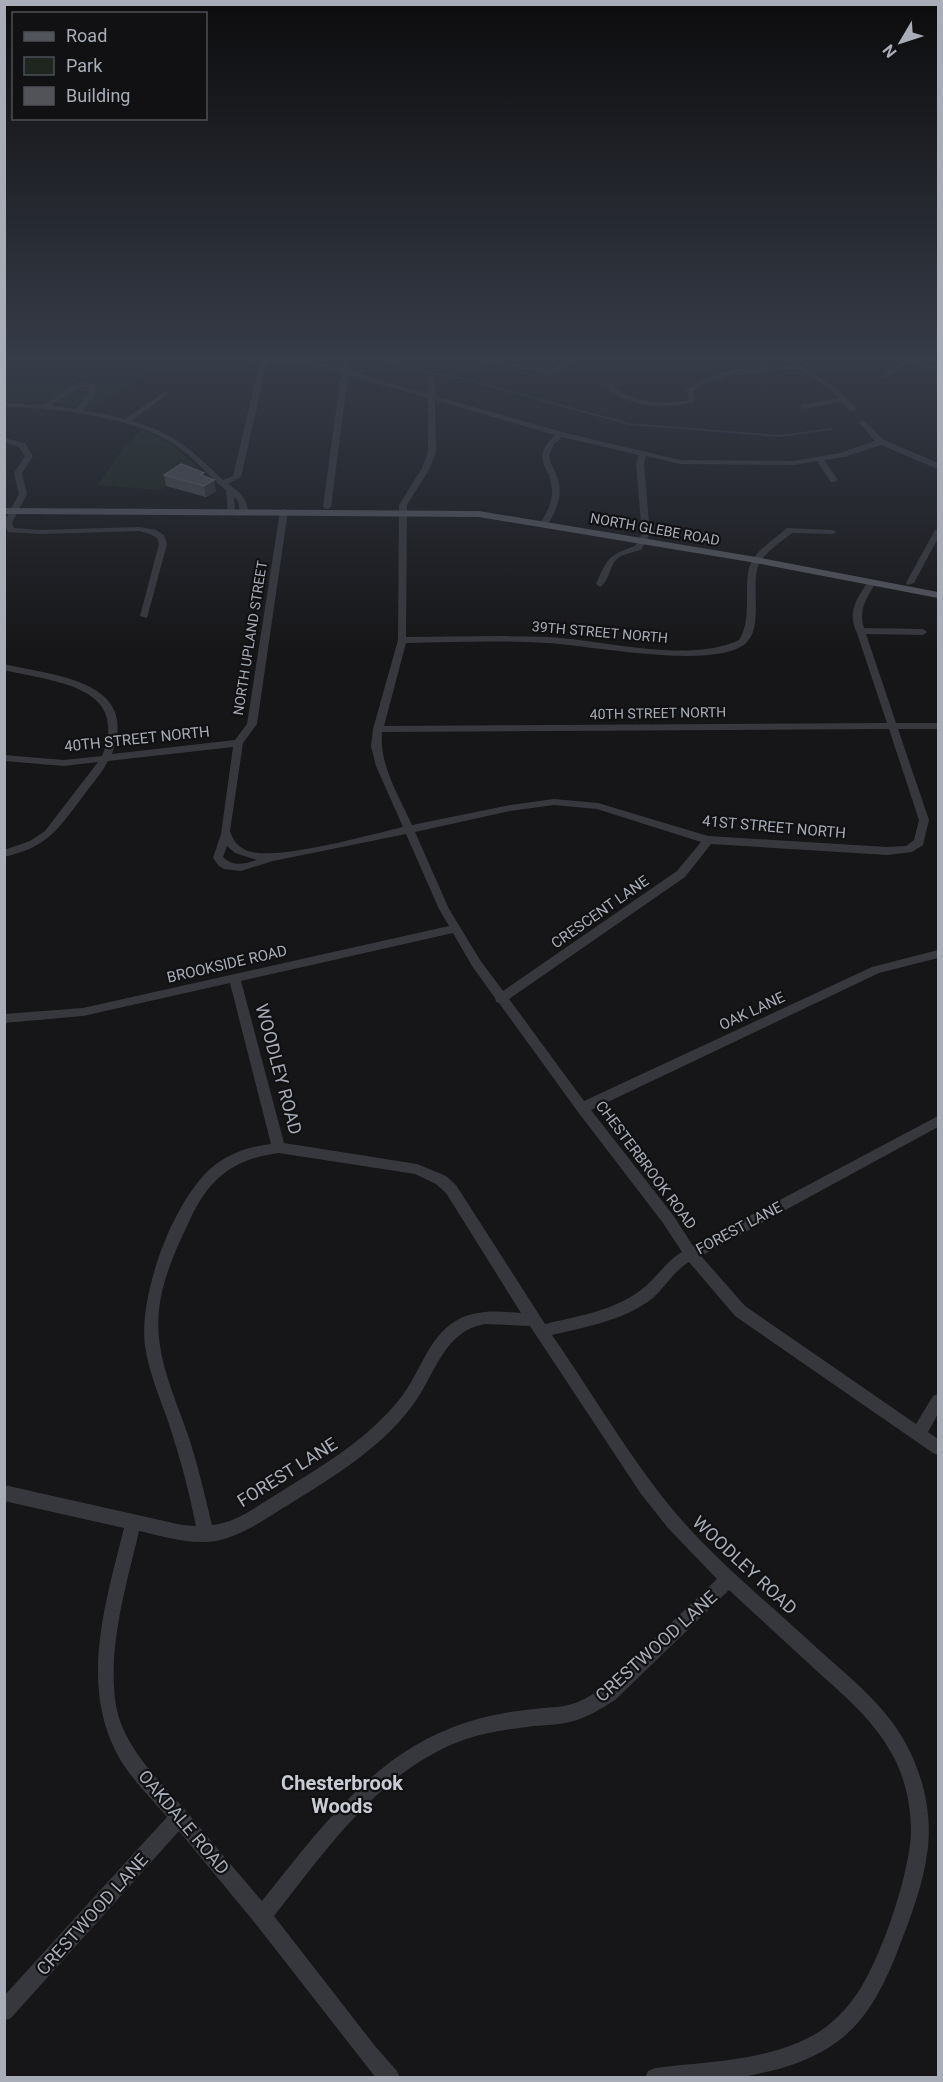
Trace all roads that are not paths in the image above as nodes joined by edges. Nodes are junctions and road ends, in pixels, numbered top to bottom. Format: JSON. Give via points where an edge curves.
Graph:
{"nodes":[{"id":1,"x":28,"y":457,"type":"edge"},
{"id":2,"x":194,"y":457,"type":"edge"},
{"id":3,"x":242,"y":457,"type":"edge"},
{"id":4,"x":333,"y":457,"type":"edge"},
{"id":5,"x":429,"y":457,"type":"edge"},
{"id":6,"x":544,"y":457,"type":"edge"},
{"id":7,"x":642,"y":457,"type":"edge"},
{"id":8,"x":654,"y":457,"type":"edge"},
{"id":9,"x":830,"y":457,"type":"edge"},
{"id":10,"x":918,"y":457,"type":"edge"},
{"id":11,"x":820,"y":460,"type":"junction"},
{"id":12,"x":939,"y":466,"type":"edge"},
{"id":13,"x":834,"y":480,"type":"dead end"},
{"id":14,"x":223,"y":483,"type":"junction"},
{"id":15,"x":230,"y":490,"type":"junction"},
{"id":16,"x":327,"y":507,"type":"junction"},
{"id":17,"x":10,"y":508,"type":"edge"},
{"id":18,"x":232,"y":509,"type":"junction"},
{"id":19,"x":244,"y":509,"type":"junction"},
{"id":20,"x":403,"y":509,"type":"junction"},
{"id":21,"x":284,"y":511,"type":"junction"},
{"id":22,"x":546,"y":521,"type":"junction"},
{"id":23,"x":834,"y":532,"type":"dead end"},
{"id":24,"x":939,"y":532,"type":"edge"},
{"id":25,"x":644,"y":538,"type":"junction"},
{"id":26,"x":759,"y":558,"type":"junction"},
{"id":27,"x":872,"y":582,"type":"junction"},
{"id":28,"x":910,"y":583,"type":"junction"},
{"id":29,"x":600,"y":584,"type":"dead end"},
{"id":30,"x":939,"y":589,"type":"edge"},
{"id":31,"x":939,"y":595,"type":"edge"},
{"id":32,"x":144,"y":616,"type":"dead end"},
{"id":33,"x":859,"y":631,"type":"junction"},
{"id":34,"x":923,"y":632,"type":"dead end"},
{"id":35,"x":402,"y":640,"type":"junction"},
{"id":36,"x":4,"y":667,"type":"edge"},
{"id":37,"x":891,"y":724,"type":"junction"},
{"id":38,"x":939,"y":726,"type":"edge"},
{"id":39,"x":378,"y":729,"type":"junction"},
{"id":40,"x":238,"y":743,"type":"junction"},
{"id":41,"x":4,"y":758,"type":"edge"},
{"id":42,"x":106,"y":759,"type":"junction"},
{"id":43,"x":408,"y":829,"type":"junction"},
{"id":44,"x":225,"y":835,"type":"junction"},
{"id":45,"x":708,"y":840,"type":"junction"},
{"id":46,"x":4,"y":854,"type":"edge"},
{"id":47,"x":281,"y":856,"type":"junction"},
{"id":48,"x":455,"y":929,"type":"junction"},
{"id":49,"x":939,"y":954,"type":"edge"},
{"id":50,"x":235,"y":979,"type":"junction"},
{"id":51,"x":500,"y":999,"type":"junction"},
{"id":52,"x":4,"y":1019,"type":"edge"},
{"id":53,"x":582,"y":1108,"type":"junction"},
{"id":54,"x":939,"y":1121,"type":"edge"},
{"id":55,"x":279,"y":1148,"type":"junction"},
{"id":56,"x":691,"y":1254,"type":"junction"},
{"id":57,"x":538,"y":1326,"type":"junction"},
{"id":58,"x":939,"y":1401,"type":"edge"},
{"id":59,"x":918,"y":1434,"type":"junction"},
{"id":60,"x":939,"y":1448,"type":"edge"},
{"id":61,"x":4,"y":1493,"type":"edge"},
{"id":62,"x":134,"y":1521,"type":"junction"},
{"id":63,"x":206,"y":1534,"type":"junction"},
{"id":64,"x":729,"y":1579,"type":"junction"},
{"id":65,"x":179,"y":1817,"type":"junction"},
{"id":66,"x":262,"y":1916,"type":"junction"},
{"id":67,"x":4,"y":2011,"type":"edge"},
{"id":68,"x":701,"y":2075,"type":"edge"},
{"id":69,"x":390,"y":2078,"type":"edge"},
{"id":70,"x":655,"y":2078,"type":"edge"}],
"edges":[{"from":1,"to":17,"type":"street","via":[[18,473],[23,491]]},
{"from":2,"to":14,"type":"street"},
{"from":3,"to":14,"type":"street","via":[[237,477]]},
{"from":4,"to":16,"type":"street"},
{"from":5,"to":20,"type":"street"},
{"from":6,"to":22,"type":"street","via":[[556,487],[556,500]]},
{"from":7,"to":25,"type":"street","via":[[647,527]]},
{"from":8,"to":11,"type":"street","via":[[713,463]]},
{"from":9,"to":11,"type":"street"},
{"from":10,"to":12,"type":"street"},
{"from":11,"to":13,"type":"street"},
{"from":14,"to":15,"type":"street"},
{"from":15,"to":18,"type":"street"},
{"from":15,"to":19,"type":"street","via":[[242,497]]},
{"from":16,"to":19,"type":"main road","name":"NORTH GLEBE ROAD"},
{"from":16,"to":20,"type":"main road","name":"NORTH GLEBE ROAD"},
{"from":17,"to":18,"type":"main road","name":"NORTH GLEBE ROAD"},
{"from":17,"to":32,"type":"street","via":[[8,527],[16,532],[134,529],[157,533],[163,544]]},
{"from":18,"to":19,"type":"main road","name":"NORTH GLEBE ROAD"},
{"from":19,"to":21,"type":"main road","name":"NORTH GLEBE ROAD"},
{"from":20,"to":21,"type":"main road","name":"NORTH GLEBE ROAD"},
{"from":20,"to":22,"type":"main road","name":"NORTH GLEBE ROAD"},
{"from":20,"to":35,"type":"street","name":"CHESTERBROOK ROAD"},
{"from":21,"to":40,"type":"street","name":"NORTH UPLAND STREET","via":[[252,724]]},
{"from":22,"to":25,"type":"main road","name":"NORTH GLEBE ROAD"},
{"from":23,"to":26,"type":"street","via":[[790,530]]},
{"from":24,"to":28,"type":"street"},
{"from":25,"to":26,"type":"main road","name":"NORTH GLEBE ROAD"},
{"from":25,"to":29,"type":"street","via":[[638,548],[612,559]]},
{"from":26,"to":27,"type":"main road","name":"NORTH GLEBE ROAD"},
{"from":26,"to":28,"type":"main road","name":"NORTH GLEBE ROAD"},
{"from":26,"to":35,"type":"street","name":"39TH STREET NORTH","via":[[753,567],[749,632],[741,643],[724,651],[635,651],[574,641],[523,639]]},
{"from":27,"to":31,"type":"main road","name":"NORTH GLEBE ROAD"},
{"from":27,"to":33,"type":"street","via":[[858,606]]},
{"from":28,"to":30,"type":"main road","name":"NORTH GLEBE ROAD"},
{"from":33,"to":34,"type":"street"},
{"from":33,"to":37,"type":"street"},
{"from":35,"to":39,"type":"street","name":"CHESTERBROOK ROAD"},
{"from":36,"to":42,"type":"street","via":[[90,689],[106,702],[113,723]]},
{"from":37,"to":38,"type":"street","name":"40TH STREET NORTH"},
{"from":37,"to":39,"type":"street","name":"40TH STREET NORTH"},
{"from":37,"to":45,"type":"street","name":"41ST STREET NORTH","via":[[924,820],[920,842],[908,849],[887,852]]},
{"from":39,"to":43,"type":"street","name":"CHESTERBROOK ROAD","via":[[376,746],[381,766]]},
{"from":40,"to":42,"type":"street","name":"40TH STREET NORTH"},
{"from":40,"to":44,"type":"street","name":"NORTH UPLAND STREET"},
{"from":41,"to":42,"type":"street","name":"40TH STREET NORTH","via":[[64,763]]},
{"from":42,"to":46,"type":"street","via":[[50,832],[29,846]]},
{"from":43,"to":45,"type":"street","name":"41ST STREET NORTH","via":[[554,802],[598,806]]},
{"from":43,"to":47,"type":"street","name":"41ST STREET NORTH"},
{"from":43,"to":48,"type":"street","name":"CHESTERBROOK ROAD"},
{"from":44,"to":47,"type":"street","via":[[241,852],[260,858]]},
{"from":44,"to":47,"type":"street","name":"NORTH UPLAND STREET","via":[[218,854],[225,866],[240,868]]},
{"from":45,"to":51,"type":"street","name":"CRESCENT LANE","via":[[681,874]]},
{"from":48,"to":50,"type":"street","name":"BROOKSIDE ROAD"},
{"from":48,"to":51,"type":"street","name":"CHESTERBROOK ROAD"},
{"from":49,"to":53,"type":"street","name":"OAK LANE","via":[[876,970]]},
{"from":50,"to":52,"type":"street","name":"BROOKSIDE ROAD","via":[[83,1012]]},
{"from":50,"to":55,"type":"street","name":"WOODLEY ROAD"},
{"from":51,"to":53,"type":"street","name":"CHESTERBROOK ROAD"},
{"from":53,"to":56,"type":"street","name":"CHESTERBROOK ROAD"},
{"from":54,"to":56,"type":"street","name":"FOREST LANE"},
{"from":55,"to":57,"type":"street","name":"WOODLEY ROAD","via":[[417,1169],[441,1180],[463,1207]]},
{"from":55,"to":63,"type":"street","via":[[233,1159],[206,1179],[193,1198],[157,1284],[152,1316],[154,1360],[192,1470]]},
{"from":56,"to":57,"type":"street","name":"FOREST LANE","via":[[680,1260],[660,1283],[625,1307],[605,1315]]},
{"from":56,"to":59,"type":"street","name":"CHESTERBROOK ROAD","via":[[727,1297],[756,1323]]},
{"from":57,"to":63,"type":"street","name":"FOREST LANE","via":[[484,1318],[459,1326],[437,1350],[408,1399],[343,1463],[244,1523]]},
{"from":57,"to":64,"type":"street","name":"WOODLEY ROAD","via":[[652,1497],[703,1556]]},
{"from":58,"to":59,"type":"street"},
{"from":59,"to":60,"type":"street","name":"CHESTERBROOK ROAD"},
{"from":61,"to":62,"type":"street","name":"FOREST LANE"},
{"from":62,"to":63,"type":"street","name":"FOREST LANE","via":[[183,1533]]},
{"from":62,"to":65,"type":"street","name":"OAKDALE ROAD","via":[[107,1653],[108,1708],[129,1758]]},
{"from":64,"to":66,"type":"street","name":"CRESTWOOD LANE","via":[[609,1694],[588,1706],[571,1713],[497,1722],[463,1732],[399,1766],[370,1789]]},
{"from":64,"to":68,"type":"street","name":"WOODLEY ROAD","via":[[856,1695],[891,1736],[914,1785],[920,1835],[917,1862],[889,1949],[867,1999],[846,2024],[824,2042],[799,2054],[762,2065]]},
{"from":65,"to":66,"type":"street","name":"OAKDALE ROAD"},
{"from":65,"to":67,"type":"street","name":"CRESTWOOD LANE"},
{"from":66,"to":69,"type":"street","name":"OAKDALE ROAD"},
{"from":68,"to":70,"type":"street"}]}
